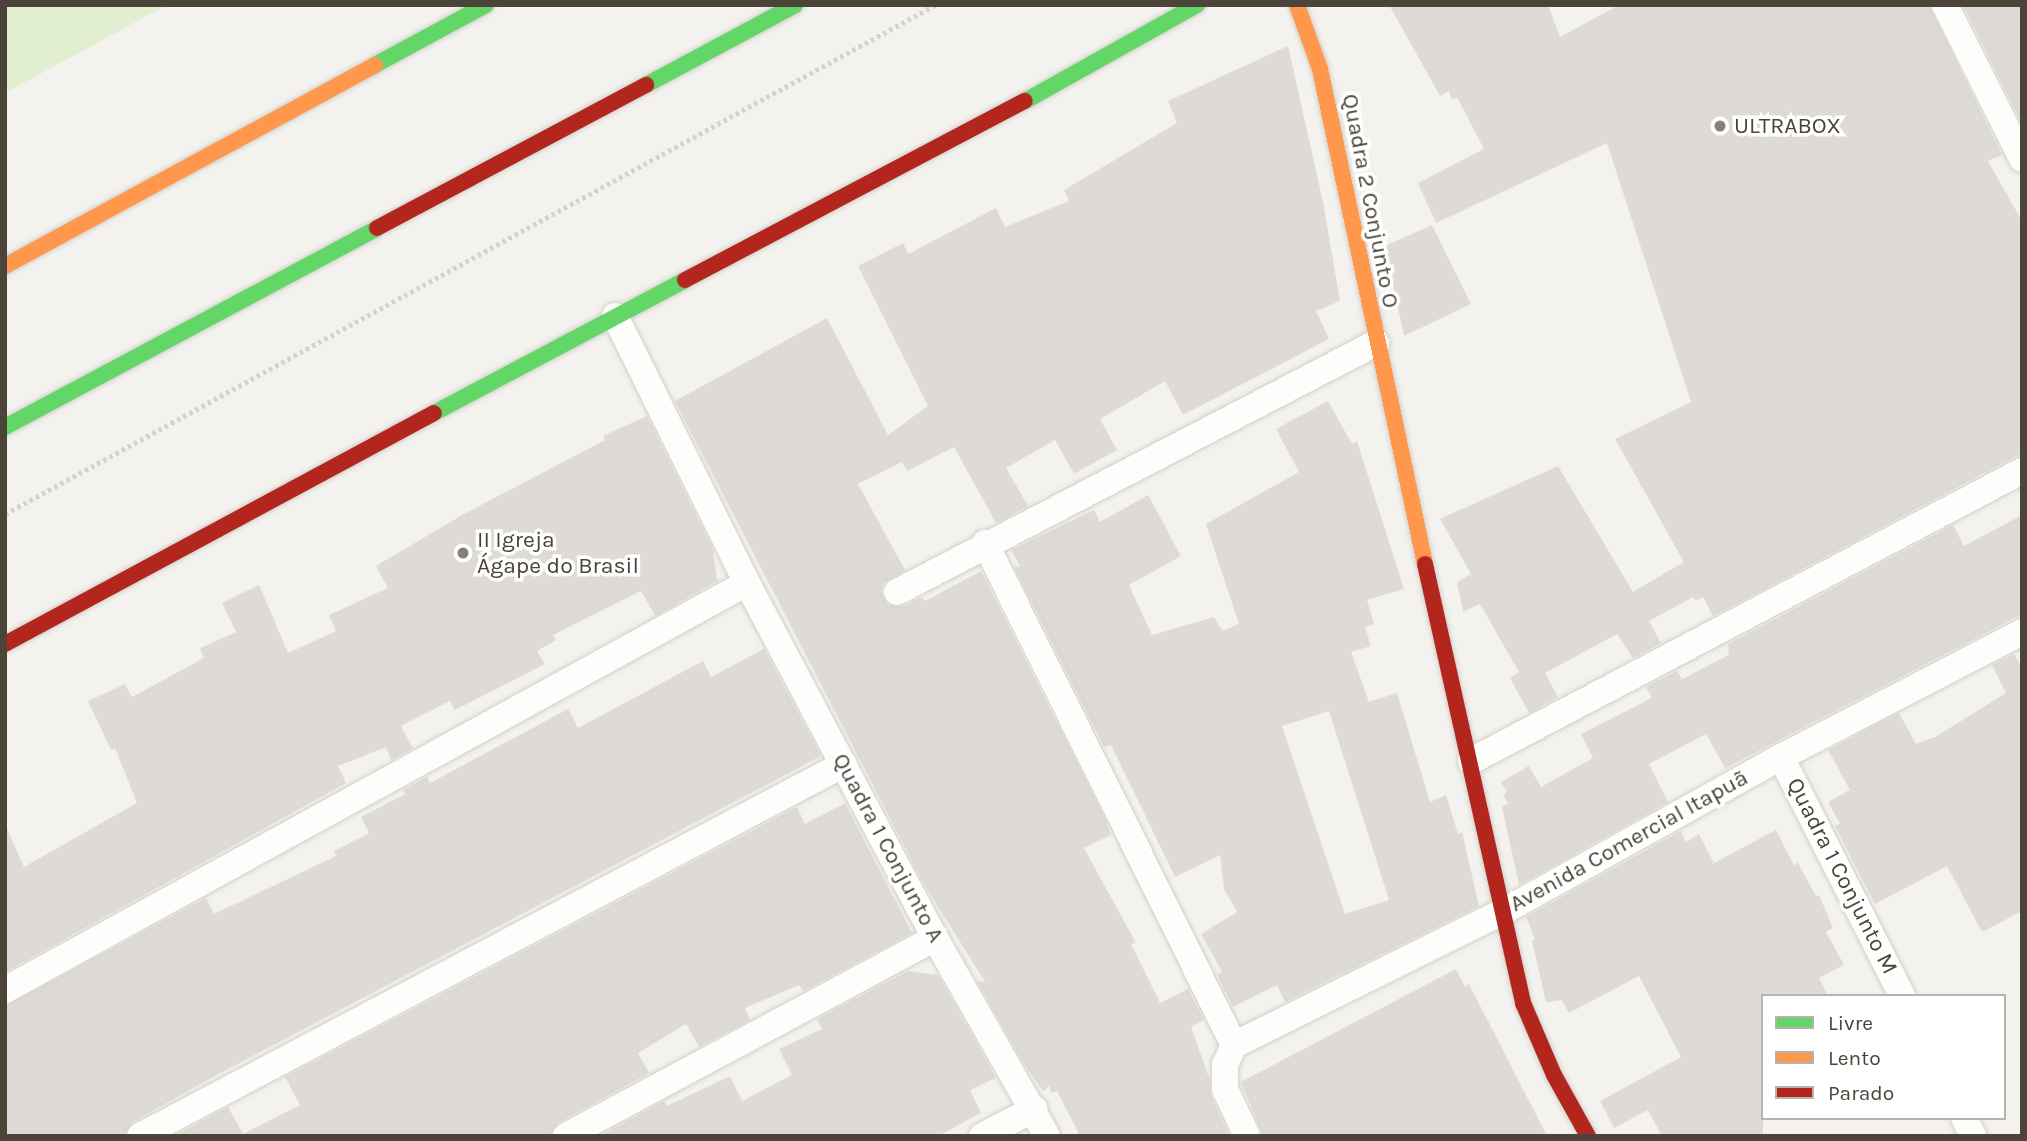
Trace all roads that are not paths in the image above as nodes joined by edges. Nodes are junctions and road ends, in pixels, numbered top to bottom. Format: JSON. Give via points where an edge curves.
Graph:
{"nodes":[{"id":1,"x":486,"y":5,"type":"edge"},
{"id":2,"x":795,"y":5,"type":"edge"},
{"id":3,"x":1182,"y":5,"type":"edge"},
{"id":4,"x":1197,"y":5,"type":"edge"},
{"id":5,"x":1297,"y":5,"type":"edge"},
{"id":6,"x":1317,"y":5,"type":"edge"},
{"id":7,"x":1945,"y":5,"type":"edge"},
{"id":8,"x":1166,"y":23,"type":"junction"},
{"id":9,"x":1320,"y":69,"type":"junction"},
{"id":10,"x":2022,"y":159,"type":"edge"},
{"id":11,"x":5,"y":266,"type":"edge"},
{"id":12,"x":615,"y":316,"type":"junction"},
{"id":13,"x":1376,"y":343,"type":"junction"},
{"id":14,"x":5,"y":427,"type":"edge"},
{"id":15,"x":2022,"y":471,"type":"edge"},
{"id":16,"x":985,"y":543,"type":"junction"},
{"id":17,"x":747,"y":583,"type":"junction"},
{"id":18,"x":897,"y":592,"type":"dead end"},
{"id":19,"x":2022,"y":632,"type":"edge"},
{"id":20,"x":5,"y":644,"type":"edge"},
{"id":21,"x":1781,"y":757,"type":"junction"},
{"id":22,"x":1471,"y":761,"type":"junction"},
{"id":23,"x":844,"y":764,"type":"junction"},
{"id":24,"x":1506,"y":910,"type":"junction"},
{"id":25,"x":935,"y":938,"type":"junction"},
{"id":26,"x":5,"y":990,"type":"edge"},
{"id":27,"x":1901,"y":994,"type":"edge"},
{"id":28,"x":1234,"y":1045,"type":"junction"},
{"id":29,"x":1034,"y":1109,"type":"junction"},
{"id":30,"x":1965,"y":1120,"type":"edge"},
{"id":31,"x":140,"y":1136,"type":"edge"},
{"id":32,"x":566,"y":1136,"type":"edge"},
{"id":33,"x":982,"y":1136,"type":"edge"},
{"id":34,"x":1047,"y":1136,"type":"edge"},
{"id":35,"x":1247,"y":1136,"type":"edge"},
{"id":36,"x":1588,"y":1136,"type":"edge"},
{"id":37,"x":1973,"y":1136,"type":"edge"}],
"edges":[{"from":1,"to":11,"type":"street"},
{"from":2,"to":14,"type":"street"},
{"from":3,"to":8,"type":"street"},
{"from":4,"to":8,"type":"street"},
{"from":5,"to":9,"type":"street","name":"Quadra 2 Conjunto O"},
{"from":6,"to":9,"type":"street","via":[[1323,37]]},
{"from":7,"to":10,"type":"street"},
{"from":8,"to":12,"type":"street","via":[[928,155]]},
{"from":9,"to":13,"type":"street","name":"Quadra 2 Conjunto O"},
{"from":12,"to":17,"type":"street","name":"Quadra 1 Conjunto A"},
{"from":12,"to":20,"type":"street"},
{"from":13,"to":16,"type":"street"},
{"from":13,"to":22,"type":"street","name":"Quadra 2 Conjunto O"},
{"from":15,"to":22,"type":"street"},
{"from":16,"to":18,"type":"street"},
{"from":16,"to":28,"type":"street"},
{"from":17,"to":23,"type":"street","name":"Quadra 1 Conjunto A"},
{"from":17,"to":26,"type":"street"},
{"from":19,"to":21,"type":"street","name":"Avenida Comercial Itapuã"},
{"from":21,"to":24,"type":"street","name":"Avenida Comercial Itapuã"},
{"from":21,"to":27,"type":"street","name":"Quadra 1 Conjunto M"},
{"from":22,"to":24,"type":"street","name":"Quadra 2 Conjunto O"},
{"from":23,"to":25,"type":"street","name":"Quadra 1 Conjunto A"},
{"from":23,"to":31,"type":"street"},
{"from":24,"to":28,"type":"street","name":"Avenida Comercial Itapuã"},
{"from":24,"to":36,"type":"street","name":"Quadra 2 Conjunto O","via":[[1523,1003],[1554,1075]]},
{"from":25,"to":29,"type":"street","name":"Quadra 1 Conjunto A"},
{"from":25,"to":32,"type":"street"},
{"from":28,"to":35,"type":"street","via":[[1225,1065],[1225,1089]]},
{"from":29,"to":33,"type":"street"},
{"from":29,"to":34,"type":"street","name":"Quadra 1 Conjunto A"},
{"from":30,"to":37,"type":"street"}]}
